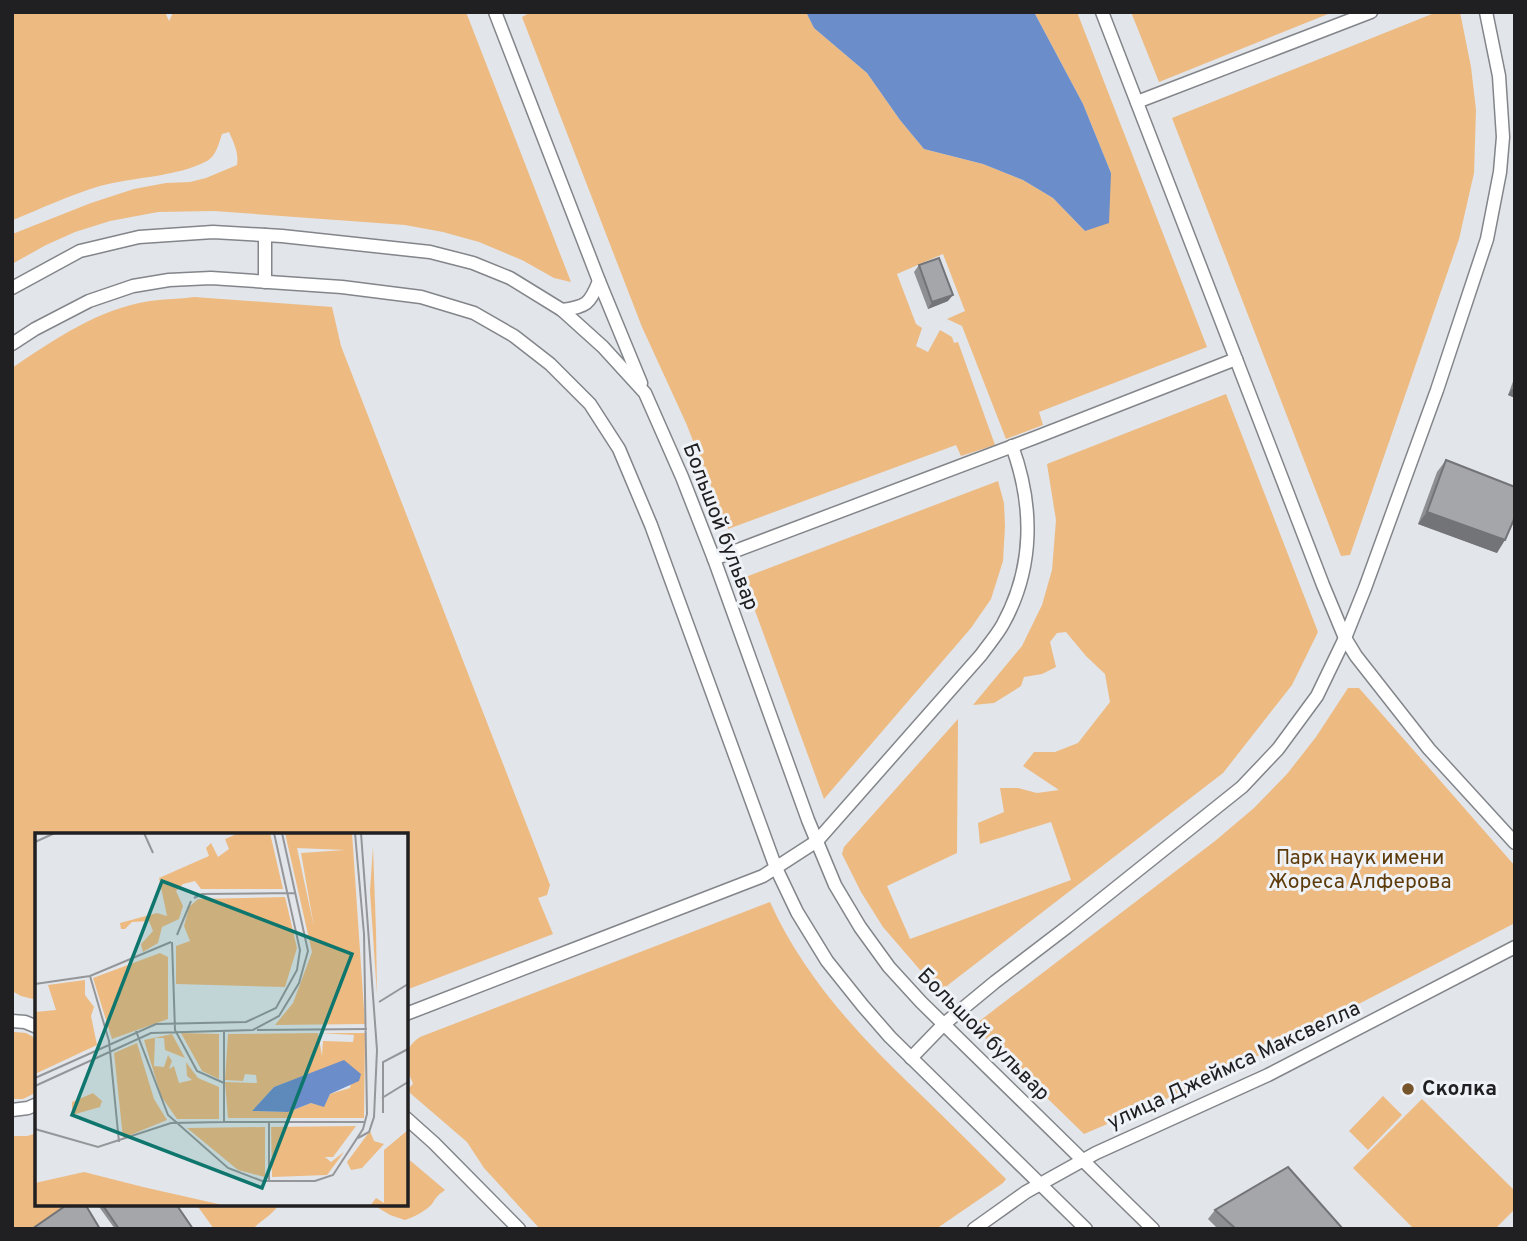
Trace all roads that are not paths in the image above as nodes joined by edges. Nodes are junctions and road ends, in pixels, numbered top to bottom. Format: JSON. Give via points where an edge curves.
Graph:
{"nodes":[{"id":1,"x":495,"y":12,"type":"edge"},
{"id":2,"x":1102,"y":12,"type":"edge"},
{"id":3,"x":1371,"y":12,"type":"edge"},
{"id":4,"x":1486,"y":12,"type":"edge"},
{"id":5,"x":1137,"y":103,"type":"junction"},
{"id":6,"x":265,"y":235,"type":"junction"},
{"id":7,"x":599,"y":281,"type":"junction"},
{"id":8,"x":265,"y":282,"type":"junction"},
{"id":9,"x":12,"y":288,"type":"edge"},
{"id":10,"x":562,"y":310,"type":"junction"},
{"id":11,"x":12,"y":344,"type":"edge"},
{"id":12,"x":1236,"y":359,"type":"junction"},
{"id":13,"x":645,"y":393,"type":"junction"},
{"id":14,"x":1012,"y":446,"type":"junction"},
{"id":15,"x":714,"y":559,"type":"junction"},
{"id":16,"x":1345,"y":638,"type":"junction"},
{"id":17,"x":817,"y":841,"type":"junction"},
{"id":18,"x":1515,"y":843,"type":"edge"},
{"id":19,"x":776,"y":868,"type":"junction"},
{"id":20,"x":1515,"y":947,"type":"edge"},
{"id":21,"x":12,"y":1011,"type":"edge"},
{"id":22,"x":408,"y":1013,"type":"edge"},
{"id":23,"x":944,"y":1024,"type":"junction"},
{"id":24,"x":29,"y":1025,"type":"edge"},
{"id":25,"x":911,"y":1058,"type":"junction"},
{"id":26,"x":35,"y":1105,"type":"edge"},
{"id":27,"x":12,"y":1110,"type":"edge"},
{"id":28,"x":408,"y":1120,"type":"edge"},
{"id":29,"x":1084,"y":1160,"type":"junction"},
{"id":30,"x":1041,"y":1184,"type":"junction"},
{"id":31,"x":519,"y":1229,"type":"edge"},
{"id":32,"x":974,"y":1229,"type":"edge"},
{"id":33,"x":1086,"y":1229,"type":"edge"},
{"id":34,"x":1153,"y":1229,"type":"edge"}],
"edges":[{"from":1,"to":7,"type":"street"},
{"from":2,"to":5,"type":"street"},
{"from":3,"to":5,"type":"street"},
{"from":4,"to":16,"type":"street","via":[[1499,76],[1503,137],[1487,239],[1437,390]]},
{"from":5,"to":12,"type":"street"},
{"from":6,"to":8,"type":"street"},
{"from":6,"to":9,"type":"street","name":"Большой бульвар","via":[[213,232],[139,237],[80,251]]},
{"from":6,"to":10,"type":"street","name":"Большой бульвар","via":[[430,252],[510,278]]},
{"from":7,"to":10,"type":"street","via":[[593,298]]},
{"from":7,"to":13,"type":"street"},
{"from":8,"to":11,"type":"street","via":[[211,278],[133,286],[89,301]]},
{"from":8,"to":19,"type":"street","via":[[421,297],[474,313],[541,357],[590,404],[619,449],[651,525]]},
{"from":10,"to":13,"type":"street","name":"Большой бульвар"},
{"from":12,"to":14,"type":"street"},
{"from":12,"to":16,"type":"street"},
{"from":13,"to":15,"type":"street","name":"Большой бульвар"},
{"from":14,"to":15,"type":"street"},
{"from":14,"to":17,"type":"street","via":[[1027,505],[1027,548],[1019,586],[1002,625],[981,655]]},
{"from":15,"to":17,"type":"street","name":"Большой бульвар"},
{"from":16,"to":18,"type":"street","via":[[1429,749]]},
{"from":16,"to":23,"type":"street","via":[[1317,696],[1278,750],[1242,787]]},
{"from":17,"to":19,"type":"street"},
{"from":17,"to":23,"type":"street","name":"Большой бульвар","via":[[835,885],[860,927],[889,967]]},
{"from":19,"to":22,"type":"street"},
{"from":19,"to":25,"type":"street","via":[[827,961]]},
{"from":20,"to":29,"type":"street","name":"улица Джеймса Максвелла","via":[[1268,1075]]},
{"from":21,"to":24,"type":"street"},
{"from":23,"to":25,"type":"street"},
{"from":23,"to":29,"type":"street","name":"Большой бульвар"},
{"from":25,"to":30,"type":"street"},
{"from":26,"to":27,"type":"street"},
{"from":28,"to":31,"type":"street"},
{"from":29,"to":30,"type":"street","name":"улица Джеймса Максвелла"},
{"from":29,"to":34,"type":"street","name":"Большой бульвар"},
{"from":30,"to":32,"type":"street","name":"улица Джеймса Максвелла"},
{"from":30,"to":33,"type":"street"}]}
